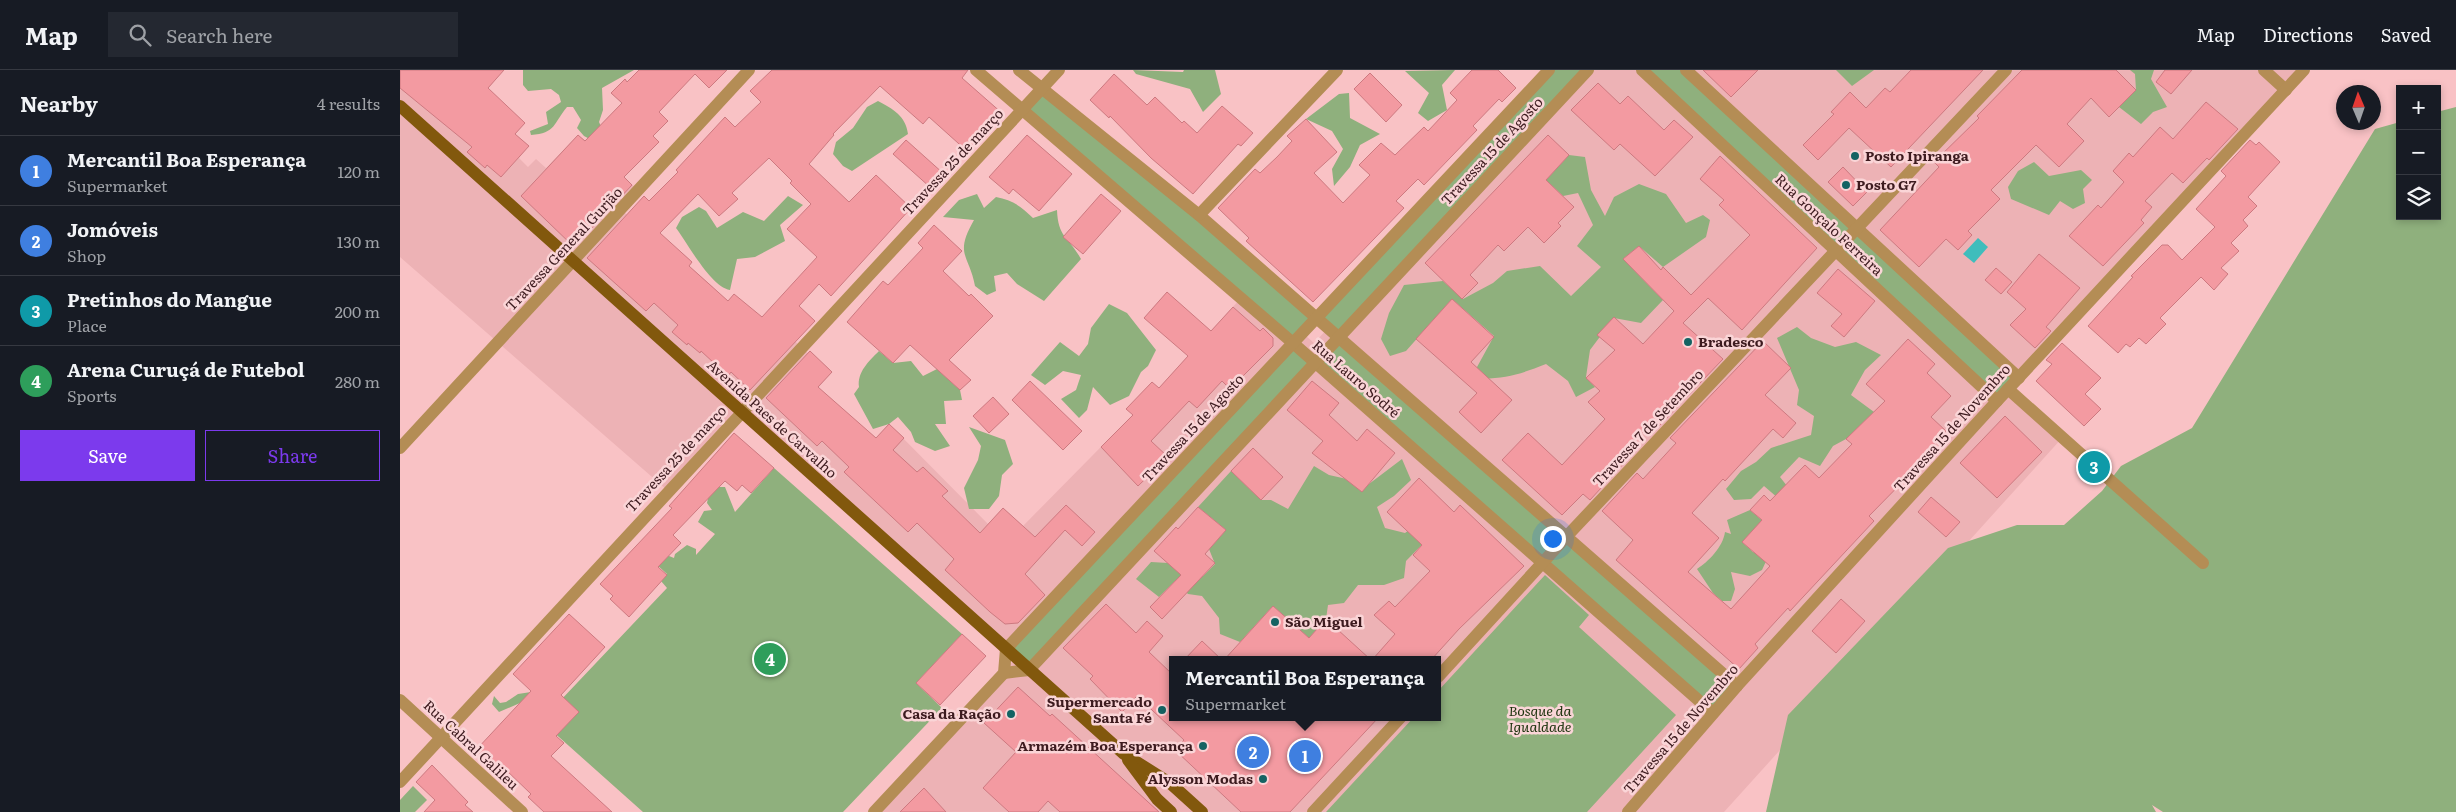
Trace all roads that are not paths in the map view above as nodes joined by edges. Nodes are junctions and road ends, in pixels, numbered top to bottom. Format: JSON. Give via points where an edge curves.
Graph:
{"nodes":[{"id":1,"x":749,"y":70,"type":"edge"},
{"id":2,"x":976,"y":70,"type":"edge"},
{"id":3,"x":1018,"y":70,"type":"edge"},
{"id":4,"x":1059,"y":70,"type":"edge"},
{"id":5,"x":1337,"y":70,"type":"edge"},
{"id":6,"x":1549,"y":70,"type":"edge"},
{"id":7,"x":1588,"y":70,"type":"edge"},
{"id":8,"x":1642,"y":70,"type":"edge"},
{"id":9,"x":1686,"y":70,"type":"edge"},
{"id":10,"x":2006,"y":70,"type":"edge"},
{"id":11,"x":2264,"y":70,"type":"edge"},
{"id":12,"x":2304,"y":70,"type":"edge"},
{"id":13,"x":1041,"y":89,"type":"junction"},
{"id":14,"x":2286,"y":90,"type":"junction"},
{"id":15,"x":400,"y":106,"type":"edge"},
{"id":16,"x":1022,"y":110,"type":"junction"},
{"id":17,"x":1199,"y":215,"type":"junction"},
{"id":18,"x":1857,"y":230,"type":"junction"},
{"id":19,"x":1836,"y":252,"type":"junction"},
{"id":20,"x":574,"y":261,"type":"junction"},
{"id":21,"x":1316,"y":317,"type":"junction"},
{"id":22,"x":1338,"y":338,"type":"junction"},
{"id":23,"x":1293,"y":343,"type":"junction"},
{"id":24,"x":1315,"y":364,"type":"junction"},
{"id":25,"x":2018,"y":378,"type":"junction"},
{"id":26,"x":2008,"y":389,"type":"junction"},
{"id":27,"x":1997,"y":401,"type":"junction"},
{"id":28,"x":741,"y":411,"type":"junction"},
{"id":29,"x":400,"y":448,"type":"edge"},
{"id":30,"x":1567,"y":536,"type":"junction"},
{"id":31,"x":1544,"y":562,"type":"junction"},
{"id":32,"x":2203,"y":563,"type":"dead end"},
{"id":33,"x":1006,"y":649,"type":"junction"},
{"id":34,"x":1029,"y":670,"type":"junction"},
{"id":35,"x":1004,"y":673,"type":"junction"},
{"id":36,"x":1441,"y":674,"type":"edge"},
{"id":37,"x":1737,"y":686,"type":"junction"},
{"id":38,"x":400,"y":700,"type":"edge"},
{"id":39,"x":1713,"y":713,"type":"junction"},
{"id":40,"x":1397,"y":721,"type":"edge"},
{"id":41,"x":441,"y":738,"type":"junction"},
{"id":42,"x":1124,"y":754,"type":"junction"},
{"id":43,"x":400,"y":782,"type":"edge"},
{"id":44,"x":522,"y":812,"type":"edge"},
{"id":45,"x":874,"y":812,"type":"edge"},
{"id":46,"x":1170,"y":812,"type":"edge"},
{"id":47,"x":1202,"y":812,"type":"edge"},
{"id":48,"x":1314,"y":812,"type":"edge"},
{"id":49,"x":1628,"y":812,"type":"edge"}],
"edges":[{"from":1,"to":20,"type":"street","name":"Travessa General Gurjão"},
{"from":2,"to":16,"type":"street","name":"Rua Lauro Sodré"},
{"from":3,"to":13,"type":"street","name":"Rua Lauro Sodré"},
{"from":4,"to":13,"type":"street","name":"Travessa 25 de março"},
{"from":5,"to":17,"type":"street"},
{"from":6,"to":21,"type":"street","name":"Travessa 15 de Agosto"},
{"from":7,"to":22,"type":"street","name":"Travessa 15 de Agosto"},
{"from":8,"to":19,"type":"street","name":"Rua Gonçalo Ferreira"},
{"from":9,"to":18,"type":"street","name":"Rua Gonçalo Ferreira"},
{"from":10,"to":18,"type":"street","name":"Travessa 7 de Setembro"},
{"from":11,"to":14,"type":"street"},
{"from":12,"to":14,"type":"street","name":"Travessa 15 de Novembro"},
{"from":13,"to":16,"type":"street","name":"Travessa 25 de março"},
{"from":13,"to":17,"type":"street","name":"Rua Lauro Sodré"},
{"from":14,"to":25,"type":"street","name":"Travessa 15 de Novembro"},
{"from":15,"to":20,"type":"main road","name":"Avenida Paes de Carvalho"},
{"from":16,"to":23,"type":"street","name":"Rua Lauro Sodré"},
{"from":16,"to":28,"type":"street","name":"Travessa 25 de março"},
{"from":17,"to":21,"type":"street","name":"Rua Lauro Sodré"},
{"from":18,"to":19,"type":"street","name":"Travessa 7 de Setembro"},
{"from":18,"to":25,"type":"street","name":"Rua Gonçalo Ferreira"},
{"from":19,"to":27,"type":"street","name":"Rua Gonçalo Ferreira"},
{"from":19,"to":30,"type":"street","name":"Travessa 7 de Setembro"},
{"from":20,"to":28,"type":"main road","name":"Avenida Paes de Carvalho"},
{"from":20,"to":29,"type":"street","name":"Travessa General Gurjão"},
{"from":21,"to":22,"type":"street","name":"Rua Lauro Sodré"},
{"from":21,"to":23,"type":"street","name":"Travessa 15 de Agosto"},
{"from":22,"to":24,"type":"street","name":"Travessa 15 de Agosto"},
{"from":22,"to":30,"type":"street","name":"Rua Lauro Sodré"},
{"from":23,"to":24,"type":"street","name":"Rua Lauro Sodré"},
{"from":23,"to":33,"type":"street","name":"Travessa 15 de Agosto"},
{"from":24,"to":31,"type":"street","name":"Rua Lauro Sodré"},
{"from":24,"to":34,"type":"street","name":"Travessa 15 de Agosto"},
{"from":25,"to":26,"type":"street","name":"Travessa 15 de Novembro"},
{"from":26,"to":27,"type":"street","name":"Travessa 15 de Novembro"},
{"from":26,"to":32,"type":"street"},
{"from":27,"to":37,"type":"street","name":"Travessa 15 de Novembro"},
{"from":28,"to":33,"type":"main road","name":"Avenida Paes de Carvalho"},
{"from":28,"to":41,"type":"street","name":"Travessa 25 de março"},
{"from":30,"to":31,"type":"street","name":"Travessa 7 de Setembro"},
{"from":30,"to":37,"type":"street","name":"Rua Lauro Sodré"},
{"from":31,"to":36,"type":"street","name":"Travessa 7 de Setembro"},
{"from":31,"to":39,"type":"street","name":"Rua Lauro Sodré"},
{"from":33,"to":34,"type":"main road","name":"Avenida Paes de Carvalho"},
{"from":33,"to":35,"type":"street"},
{"from":34,"to":35,"type":"street"},
{"from":34,"to":42,"type":"main road","name":"Avenida Paes de Carvalho"},
{"from":35,"to":45,"type":"street"},
{"from":37,"to":39,"type":"street","name":"Travessa 15 de Novembro"},
{"from":38,"to":41,"type":"street","name":"Rua Cabral Galileu"},
{"from":39,"to":49,"type":"street","name":"Travessa 15 de Novembro"},
{"from":40,"to":48,"type":"street"},
{"from":41,"to":43,"type":"street","name":"Travessa 25 de março"},
{"from":41,"to":44,"type":"street","name":"Rua Cabral Galileu"},
{"from":42,"to":46,"type":"main road","name":"Avenida Paes de Carvalho","via":[[1157,800]]},
{"from":42,"to":47,"type":"main road","name":"Avenida Paes de Carvalho","via":[[1170,783]]}]}
